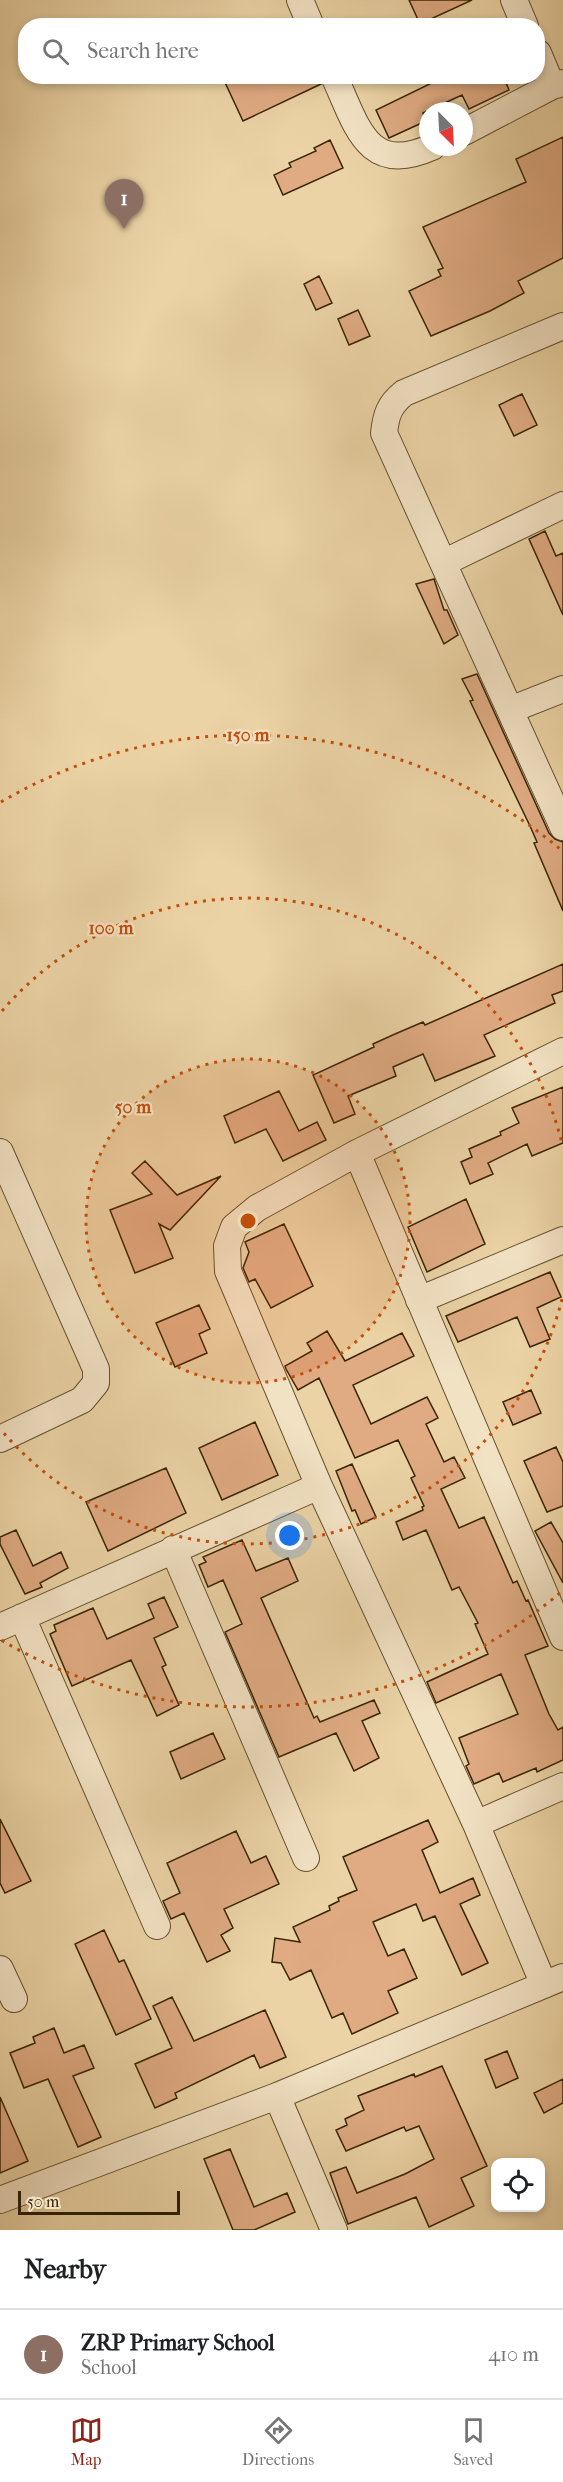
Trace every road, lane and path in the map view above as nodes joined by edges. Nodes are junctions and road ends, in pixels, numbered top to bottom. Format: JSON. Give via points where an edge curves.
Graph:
{"nodes":[{"id":1,"x":300,"y":0,"type":"edge"},
{"id":2,"x":514,"y":0,"type":"edge"},
{"id":3,"x":308,"y":18,"type":"edge"},
{"id":4,"x":522,"y":18,"type":"edge"},
{"id":5,"x":545,"y":65,"type":"edge"},
{"id":6,"x":338,"y":84,"type":"edge"},
{"id":7,"x":558,"y":85,"type":"edge"},
{"id":8,"x":473,"y":128,"type":"edge"},
{"id":9,"x":419,"y":152,"type":"edge"},
{"id":10,"x":563,"y":326,"type":"edge"},
{"id":11,"x":563,"y":505,"type":"edge"},
{"id":12,"x":443,"y":563,"type":"junction"},
{"id":13,"x":563,"y":689,"type":"edge"},
{"id":14,"x":510,"y":710,"type":"junction"},
{"id":15,"x":563,"y":827,"type":"edge"},
{"id":16,"x":563,"y":1051,"type":"edge"},
{"id":17,"x":0,"y":1152,"type":"edge"},
{"id":18,"x":357,"y":1153,"type":"junction"},
{"id":19,"x":563,"y":1240,"type":"edge"},
{"id":20,"x":419,"y":1300,"type":"junction"},
{"id":21,"x":0,"y":1440,"type":"edge"},
{"id":22,"x":319,"y":1486,"type":"junction"},
{"id":23,"x":174,"y":1550,"type":"junction"},
{"id":24,"x":11,"y":1622,"type":"edge"},
{"id":25,"x":563,"y":1637,"type":"edge"},
{"id":26,"x":563,"y":1786,"type":"edge"},
{"id":27,"x":476,"y":1824,"type":"junction"},
{"id":28,"x":306,"y":1858,"type":"dead end"},
{"id":29,"x":157,"y":1926,"type":"dead end"},
{"id":30,"x":0,"y":1969,"type":"edge"},
{"id":31,"x":554,"y":1981,"type":"edge"},
{"id":32,"x":14,"y":1999,"type":"dead end"},
{"id":33,"x":277,"y":2096,"type":"junction"},
{"id":34,"x":0,"y":2200,"type":"edge"},
{"id":35,"x":334,"y":2230,"type":"edge"}],
"edges":[{"from":1,"to":3,"type":"street"},
{"from":2,"to":4,"type":"street"},
{"from":5,"to":7,"type":"street"},
{"from":6,"to":9,"type":"street","via":[[370,146],[386,156],[408,157]]},
{"from":7,"to":8,"type":"street"},
{"from":10,"to":12,"type":"street","via":[[404,393],[392,402],[384,433]]},
{"from":11,"to":12,"type":"street"},
{"from":12,"to":14,"type":"street"},
{"from":13,"to":14,"type":"street"},
{"from":14,"to":15,"type":"street"},
{"from":16,"to":18,"type":"street"},
{"from":17,"to":21,"type":"street","via":[[96,1369],[96,1383],[82,1400]]},
{"from":18,"to":20,"type":"street"},
{"from":18,"to":22,"type":"street","via":[[257,1209],[234,1227],[227,1246],[228,1271],[235,1292]]},
{"from":19,"to":20,"type":"street"},
{"from":20,"to":25,"type":"street"},
{"from":22,"to":23,"type":"street"},
{"from":22,"to":27,"type":"street"},
{"from":23,"to":24,"type":"street"},
{"from":23,"to":28,"type":"street"},
{"from":24,"to":29,"type":"street"},
{"from":26,"to":27,"type":"street"},
{"from":27,"to":31,"type":"street"},
{"from":30,"to":32,"type":"street"},
{"from":31,"to":33,"type":"street"},
{"from":33,"to":34,"type":"street"},
{"from":33,"to":35,"type":"street"}]}
